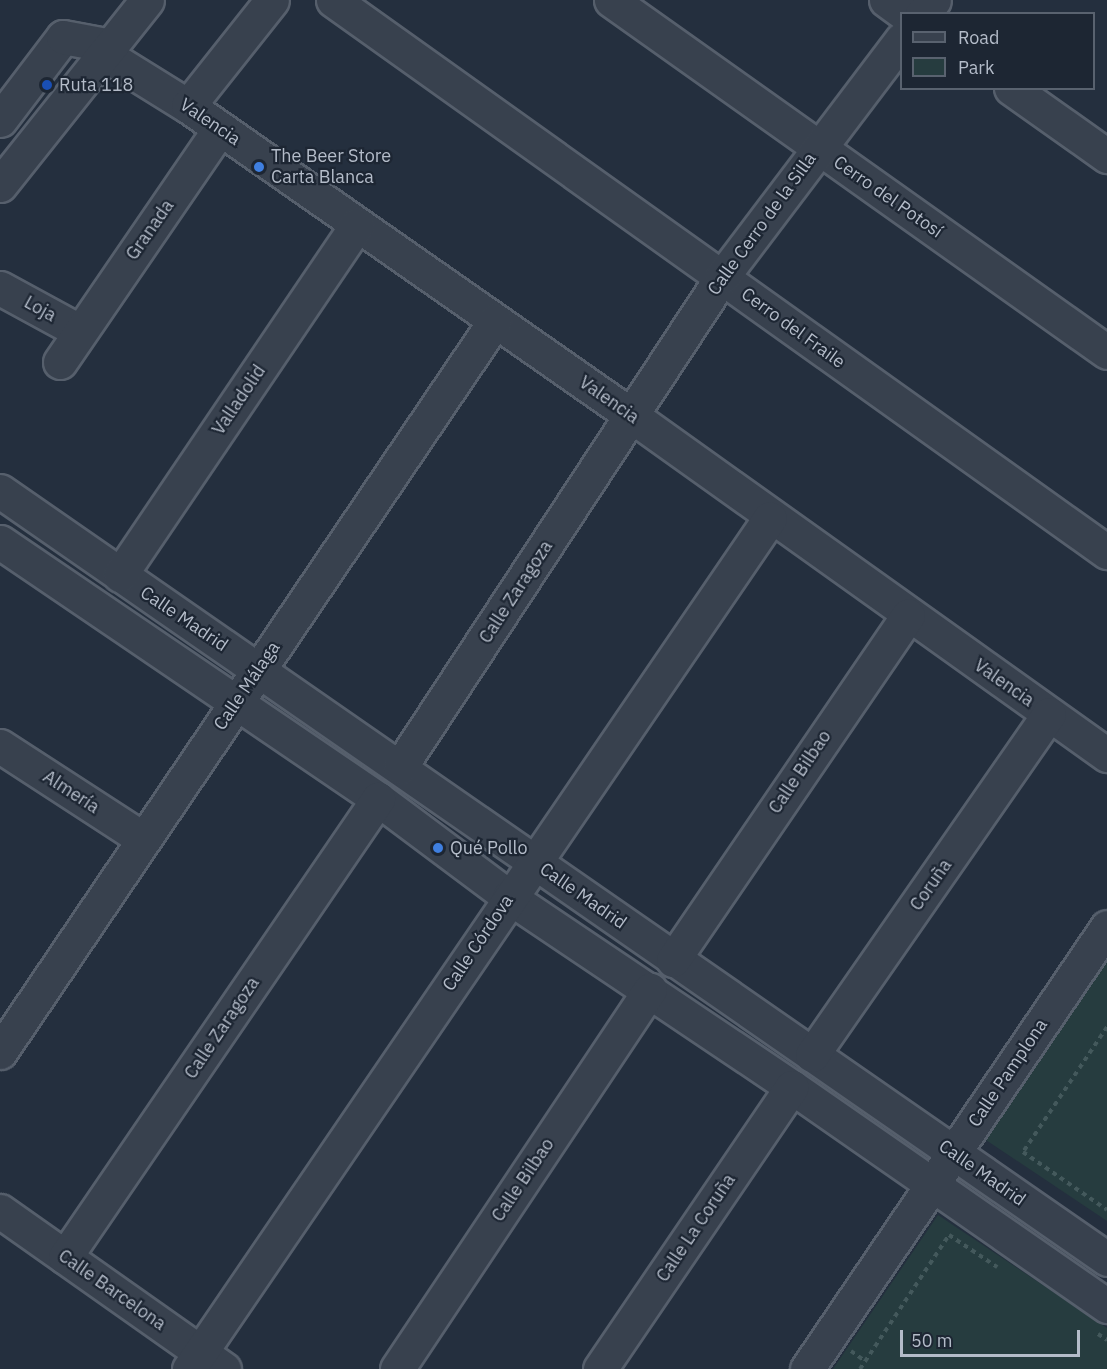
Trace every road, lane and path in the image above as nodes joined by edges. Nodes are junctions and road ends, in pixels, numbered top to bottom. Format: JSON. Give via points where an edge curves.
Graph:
{"nodes":[{"id":1,"x":147,"y":0,"type":"edge"},
{"id":2,"x":272,"y":0,"type":"edge"},
{"id":3,"x":333,"y":0,"type":"edge"},
{"id":4,"x":611,"y":0,"type":"edge"},
{"id":5,"x":886,"y":0,"type":"edge"},
{"id":6,"x":934,"y":0,"type":"edge"},
{"id":7,"x":902,"y":12,"type":"edge"},
{"id":8,"x":924,"y":12,"type":"edge"},
{"id":9,"x":900,"y":42,"type":"edge"},
{"id":10,"x":108,"y":50,"type":"junction"},
{"id":11,"x":1014,"y":90,"type":"edge"},
{"id":12,"x":188,"y":106,"type":"junction"},
{"id":13,"x":0,"y":120,"type":"edge"},
{"id":14,"x":220,"y":129,"type":"junction"},
{"id":15,"x":818,"y":148,"type":"junction"},
{"id":16,"x":1107,"y":156,"type":"edge"},
{"id":17,"x":0,"y":185,"type":"edge"},
{"id":18,"x":357,"y":225,"type":"junction"},
{"id":19,"x":722,"y":277,"type":"junction"},
{"id":20,"x":0,"y":288,"type":"edge"},
{"id":21,"x":495,"y":321,"type":"junction"},
{"id":22,"x":79,"y":331,"type":"junction"},
{"id":23,"x":1107,"y":352,"type":"edge"},
{"id":24,"x":60,"y":362,"type":"dead end"},
{"id":25,"x":632,"y":416,"type":"junction"},
{"id":26,"x":0,"y":491,"type":"edge"},
{"id":27,"x":770,"y":518,"type":"junction"},
{"id":28,"x":0,"y":542,"type":"edge"},
{"id":29,"x":1107,"y":552,"type":"edge"},
{"id":30,"x":120,"y":575,"type":"junction"},
{"id":31,"x":908,"y":615,"type":"junction"},
{"id":32,"x":258,"y":670,"type":"junction"},
{"id":33,"x":236,"y":703,"type":"junction"},
{"id":34,"x":1049,"y":714,"type":"junction"},
{"id":35,"x":2,"y":751,"type":"edge"},
{"id":36,"x":1107,"y":755,"type":"edge"},
{"id":37,"x":400,"y":767,"type":"junction"},
{"id":38,"x":378,"y":799,"type":"junction"},
{"id":39,"x":143,"y":839,"type":"junction"},
{"id":40,"x":534,"y":861,"type":"junction"},
{"id":41,"x":509,"y":897,"type":"junction"},
{"id":42,"x":1107,"y":927,"type":"edge"},
{"id":43,"x":673,"y":960,"type":"junction"},
{"id":44,"x":650,"y":990,"type":"junction"},
{"id":45,"x":1107,"y":1027,"type":"edge"},
{"id":46,"x":0,"y":1052,"type":"edge"},
{"id":47,"x":812,"y":1055,"type":"junction"},
{"id":48,"x":792,"y":1086,"type":"junction"},
{"id":49,"x":953,"y":1154,"type":"junction"},
{"id":50,"x":934,"y":1185,"type":"junction"},
{"id":51,"x":1107,"y":1210,"type":"edge"},
{"id":52,"x":0,"y":1211,"type":"edge"},
{"id":53,"x":65,"y":1257,"type":"junction"},
{"id":54,"x":1107,"y":1259,"type":"edge"},
{"id":55,"x":998,"y":1268,"type":"dead end"},
{"id":56,"x":1097,"y":1316,"type":"edge"},
{"id":57,"x":1107,"y":1340,"type":"edge"},
{"id":58,"x":204,"y":1363,"type":"edge"},
{"id":59,"x":397,"y":1369,"type":"edge"},
{"id":60,"x":600,"y":1369,"type":"edge"},
{"id":61,"x":807,"y":1369,"type":"edge"},
{"id":62,"x":860,"y":1369,"type":"edge"}],
"edges":[{"from":1,"to":10,"type":"street"},
{"from":2,"to":12,"type":"street"},
{"from":3,"to":19,"type":"street","name":"Cerro del Fraile"},
{"from":4,"to":15,"type":"street","name":"Cerro del Potosí"},
{"from":5,"to":7,"type":"street"},
{"from":6,"to":8,"type":"street"},
{"from":9,"to":15,"type":"street","name":"Calle Cerro de la Silla"},
{"from":10,"to":12,"type":"street","name":"Valencia"},
{"from":10,"to":13,"type":"street","via":[[63,37]]},
{"from":10,"to":17,"type":"street"},
{"from":11,"to":16,"type":"street"},
{"from":12,"to":14,"type":"street","name":"Valencia"},
{"from":14,"to":18,"type":"street","name":"Valencia"},
{"from":14,"to":22,"type":"street","name":"Granada"},
{"from":15,"to":19,"type":"street","name":"Calle Cerro de la Silla"},
{"from":15,"to":23,"type":"street","name":"Cerro del Potosí"},
{"from":18,"to":21,"type":"street","name":"Valencia"},
{"from":18,"to":30,"type":"street","name":"Valladolid"},
{"from":19,"to":25,"type":"street","name":"Calle Cerro de la Silla"},
{"from":19,"to":29,"type":"street","name":"Cerro del Fraile"},
{"from":20,"to":22,"type":"street","name":"Loja"},
{"from":21,"to":25,"type":"street","name":"Valencia"},
{"from":21,"to":32,"type":"street","name":"Calle Málaga"},
{"from":22,"to":24,"type":"street","name":"Granada"},
{"from":25,"to":27,"type":"street","name":"Valencia"},
{"from":25,"to":37,"type":"street","name":"Calle Zaragoza"},
{"from":26,"to":30,"type":"street","name":"Calle Madrid"},
{"from":27,"to":31,"type":"street","name":"Valencia"},
{"from":27,"to":40,"type":"street","name":"Calle Córdova"},
{"from":28,"to":33,"type":"street","name":"Calle Madrid"},
{"from":30,"to":32,"type":"street","name":"Calle Madrid"},
{"from":31,"to":34,"type":"street","name":"Valencia"},
{"from":31,"to":43,"type":"street","name":"Calle Bilbao"},
{"from":32,"to":33,"type":"street","name":"Calle Málaga"},
{"from":32,"to":37,"type":"street","name":"Calle Madrid"},
{"from":33,"to":38,"type":"street","name":"Calle Madrid"},
{"from":33,"to":39,"type":"street","name":"Calle Málaga"},
{"from":34,"to":36,"type":"street","name":"Valencia"},
{"from":34,"to":47,"type":"street","name":"Coruña"},
{"from":35,"to":39,"type":"street","name":"Almería"},
{"from":37,"to":40,"type":"street","name":"Calle Madrid"},
{"from":38,"to":41,"type":"street","name":"Calle Madrid"},
{"from":38,"to":53,"type":"street","name":"Calle Zaragoza"},
{"from":39,"to":46,"type":"street","name":"Calle Málaga"},
{"from":40,"to":41,"type":"street","name":"Calle Córdova"},
{"from":40,"to":43,"type":"street","name":"Calle Madrid"},
{"from":41,"to":44,"type":"street","name":"Calle Madrid"},
{"from":41,"to":58,"type":"street","name":"Calle Córdova"},
{"from":42,"to":49,"type":"street","name":"Calle Pamplona"},
{"from":43,"to":47,"type":"street","name":"Calle Madrid"},
{"from":44,"to":48,"type":"street","name":"Calle Madrid"},
{"from":44,"to":59,"type":"street","name":"Calle Bilbao"},
{"from":45,"to":51,"type":"path","via":[[1023,1152]]},
{"from":47,"to":49,"type":"street","name":"Calle Madrid"},
{"from":48,"to":50,"type":"street","name":"Calle Madrid"},
{"from":48,"to":60,"type":"street","name":"Calle La Coruña"},
{"from":49,"to":50,"type":"street","name":"Calle Pamplona"},
{"from":49,"to":54,"type":"street","name":"Calle Madrid"},
{"from":50,"to":56,"type":"street","name":"Calle Madrid"},
{"from":50,"to":61,"type":"street","name":"Calle Pamplona"},
{"from":52,"to":53,"type":"street","name":"Calle Barcelona"},
{"from":53,"to":58,"type":"street","name":"Calle Barcelona"},
{"from":55,"to":62,"type":"path","via":[[949,1235]]},
{"from":56,"to":57,"type":"path"}]}
